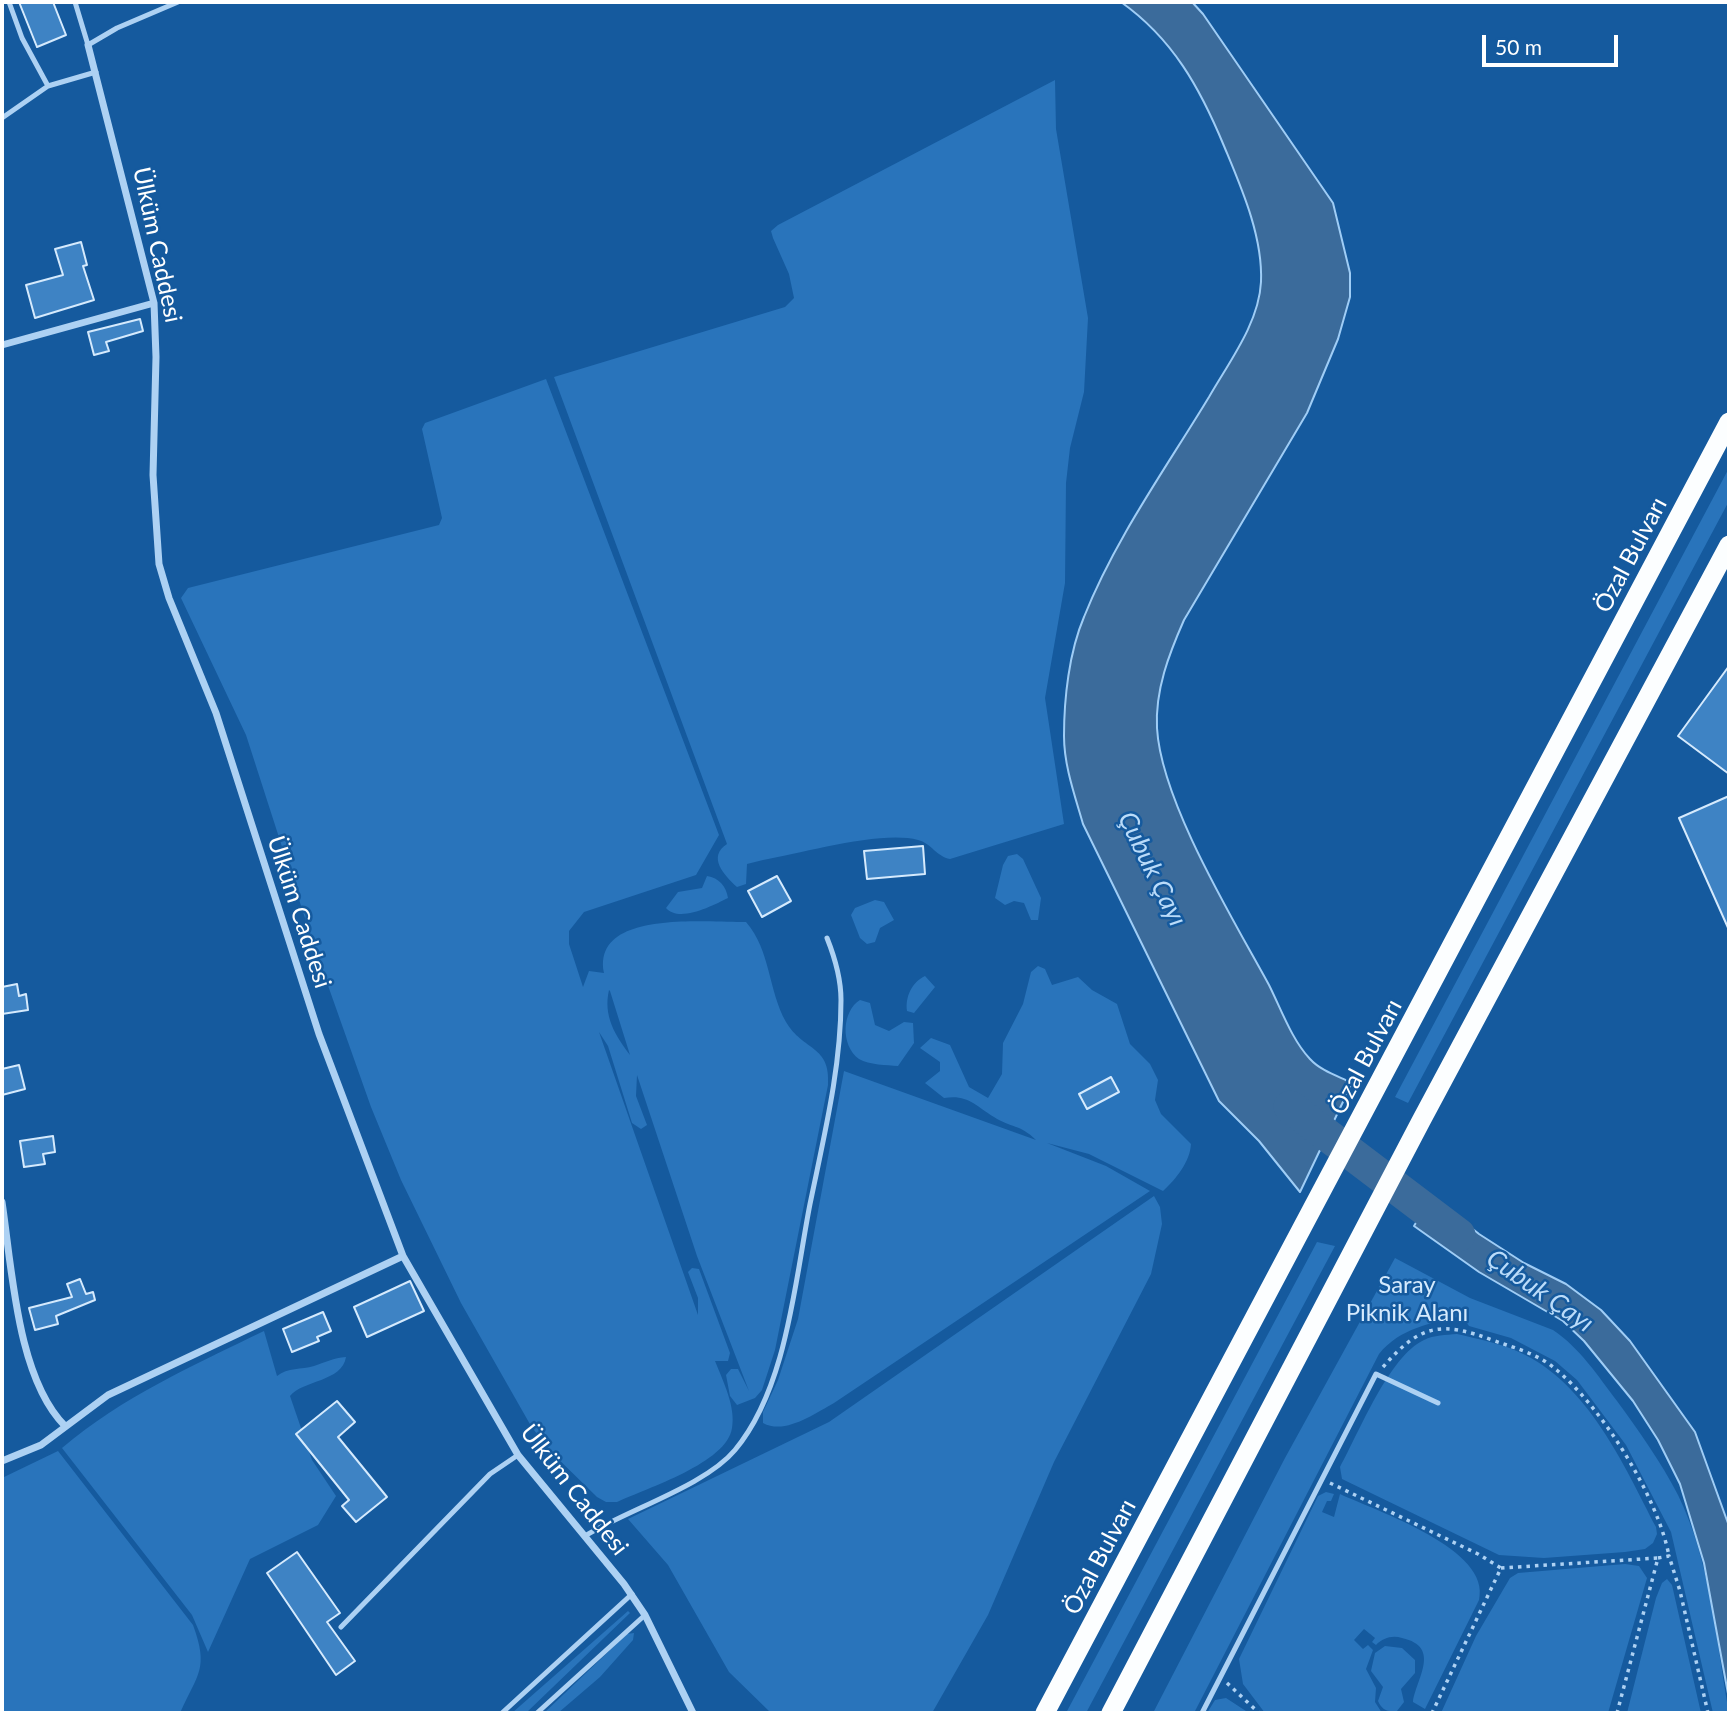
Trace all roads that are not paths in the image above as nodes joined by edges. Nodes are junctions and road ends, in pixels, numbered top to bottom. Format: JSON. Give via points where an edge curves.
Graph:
{"nodes":[{"id":1,"x":9,"y":2,"type":"edge"},
{"id":2,"x":75,"y":2,"type":"edge"},
{"id":3,"x":178,"y":2,"type":"edge"},
{"id":4,"x":88,"y":45,"type":"junction"},
{"id":5,"x":96,"y":72,"type":"junction"},
{"id":6,"x":47,"y":86,"type":"junction"},
{"id":7,"x":2,"y":118,"type":"edge"},
{"id":8,"x":154,"y":303,"type":"junction"},
{"id":9,"x":2,"y":345,"type":"edge"},
{"id":10,"x":1729,"y":422,"type":"edge"},
{"id":11,"x":1729,"y":545,"type":"edge"},
{"id":12,"x":827,"y":938,"type":"dead end"},
{"id":13,"x":2,"y":1202,"type":"edge"},
{"id":14,"x":403,"y":1256,"type":"junction"},
{"id":15,"x":1438,"y":1403,"type":"dead end"},
{"id":16,"x":65,"y":1426,"type":"junction"},
{"id":17,"x":518,"y":1455,"type":"junction"},
{"id":18,"x":2,"y":1461,"type":"edge"},
{"id":19,"x":585,"y":1536,"type":"junction"},
{"id":20,"x":632,"y":1594,"type":"junction"},
{"id":21,"x":645,"y":1615,"type":"junction"},
{"id":22,"x":341,"y":1628,"type":"dead end"},
{"id":23,"x":502,"y":1713,"type":"edge"},
{"id":24,"x":537,"y":1713,"type":"edge"},
{"id":25,"x":693,"y":1713,"type":"edge"},
{"id":26,"x":1045,"y":1713,"type":"edge"},
{"id":27,"x":1111,"y":1713,"type":"edge"},
{"id":28,"x":1202,"y":1713,"type":"edge"}],
"edges":[{"from":1,"to":6,"type":"lane"},
{"from":2,"to":4,"type":"lane"},
{"from":3,"to":4,"type":"lane"},
{"from":4,"to":5,"type":"street","name":"Ülküm Caddesi"},
{"from":5,"to":6,"type":"lane"},
{"from":5,"to":8,"type":"street","name":"Ülküm Caddesi"},
{"from":6,"to":7,"type":"lane"},
{"from":8,"to":9,"type":"street"},
{"from":8,"to":14,"type":"street","name":"Ülküm Caddesi","via":[[153,475],[159,564],[220,726],[319,1034]]},
{"from":10,"to":26,"type":"highway","name":"Özal Bulvarı"},
{"from":11,"to":27,"type":"highway"},
{"from":12,"to":19,"type":"lane","via":[[840,976],[834,1086],[783,1345],[764,1400],[738,1447],[720,1467]]},
{"from":13,"to":16,"type":"street","via":[[28,1352],[45,1401]]},
{"from":14,"to":16,"type":"street","via":[[108,1395]]},
{"from":14,"to":17,"type":"street","name":"Ülküm Caddesi"},
{"from":15,"to":28,"type":"lane","via":[[1376,1374]]},
{"from":16,"to":18,"type":"street","via":[[41,1445]]},
{"from":17,"to":19,"type":"street","name":"Ülküm Caddesi"},
{"from":17,"to":22,"type":"lane","via":[[490,1474]]},
{"from":19,"to":20,"type":"street","name":"Ülküm Caddesi"},
{"from":20,"to":21,"type":"street","name":"Ülküm Caddesi"},
{"from":20,"to":23,"type":"lane"},
{"from":21,"to":24,"type":"lane"},
{"from":21,"to":25,"type":"street","name":"Ülküm Caddesi"}]}
